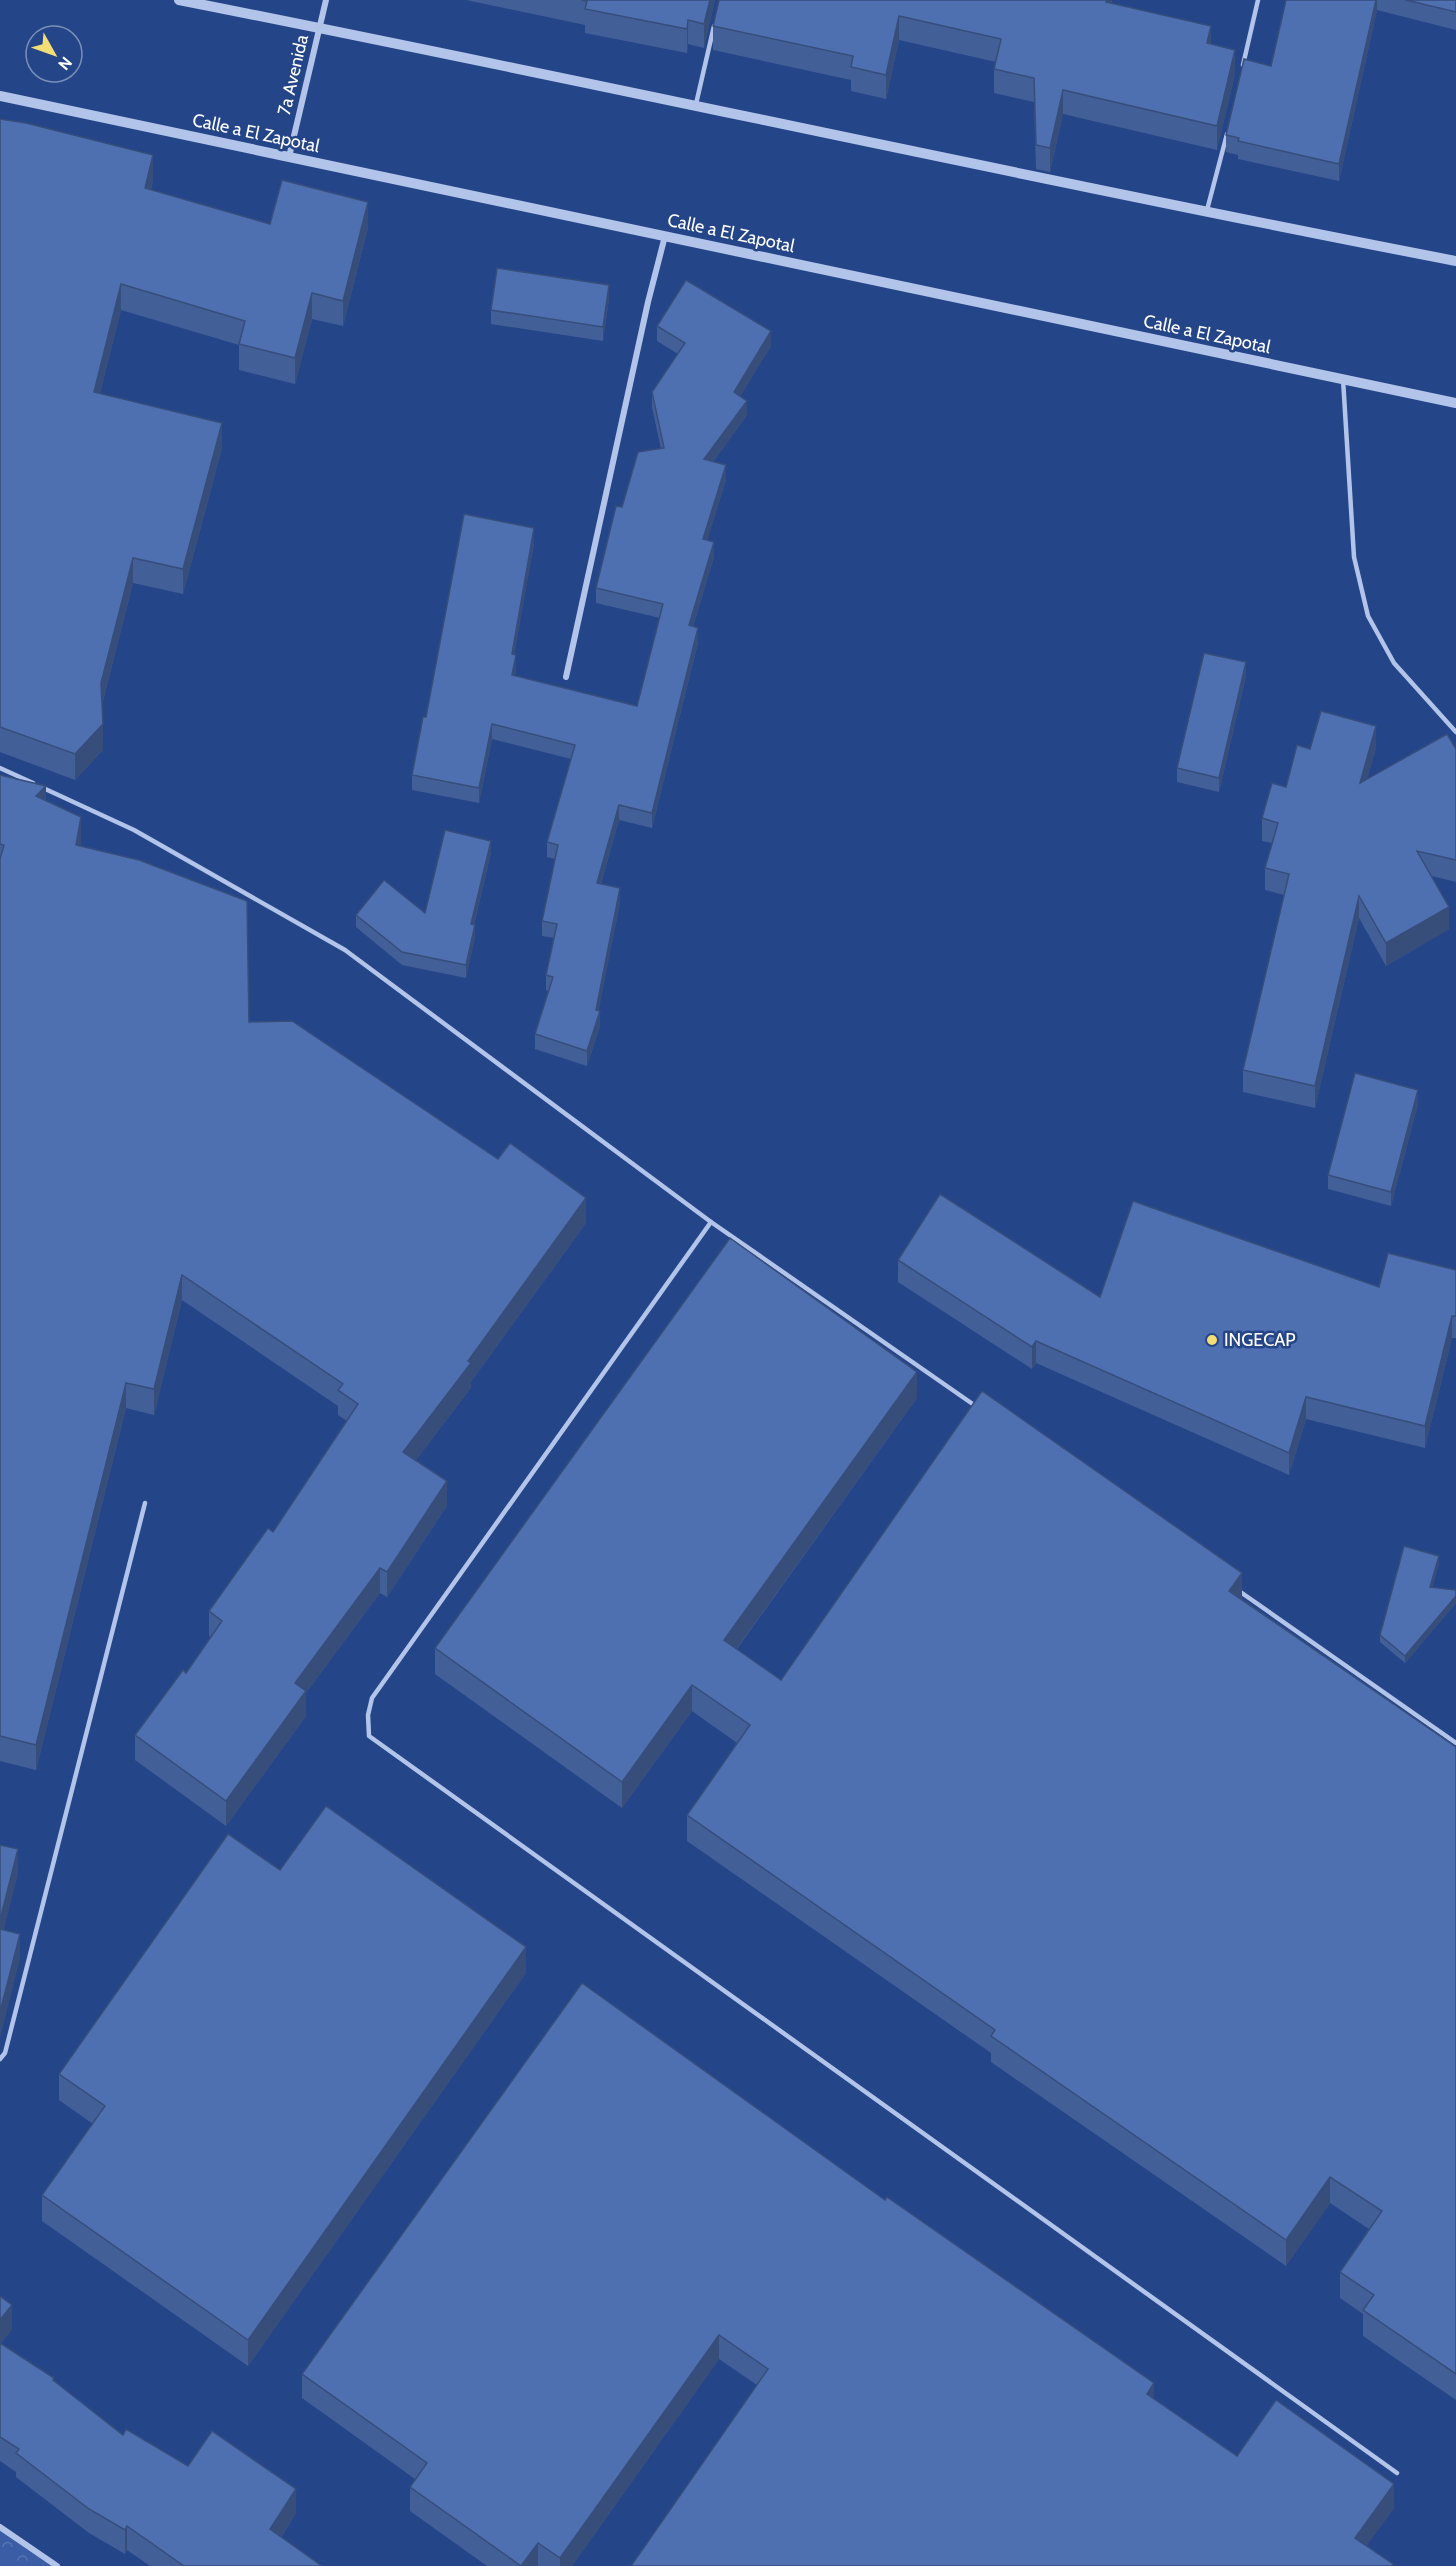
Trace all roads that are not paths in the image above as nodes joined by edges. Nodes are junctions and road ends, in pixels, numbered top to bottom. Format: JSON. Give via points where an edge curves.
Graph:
{"nodes":[{"id":1,"x":179,"y":0,"type":"edge"},
{"id":2,"x":326,"y":0,"type":"edge"},
{"id":3,"x":1258,"y":0,"type":"edge"},
{"id":4,"x":715,"y":23,"type":"edge"},
{"id":5,"x":319,"y":28,"type":"junction"},
{"id":6,"x":1242,"y":69,"type":"edge"},
{"id":7,"x":0,"y":96,"type":"edge"},
{"id":8,"x":696,"y":104,"type":"junction"},
{"id":9,"x":1229,"y":126,"type":"edge"},
{"id":10,"x":290,"y":157,"type":"junction"},
{"id":11,"x":1207,"y":213,"type":"junction"},
{"id":12,"x":665,"y":236,"type":"junction"},
{"id":13,"x":1456,"y":261,"type":"edge"},
{"id":14,"x":1343,"y":379,"type":"junction"},
{"id":15,"x":1456,"y":403,"type":"edge"},
{"id":16,"x":567,"y":678,"type":"dead end"},
{"id":17,"x":1456,"y":732,"type":"edge"},
{"id":18,"x":0,"y":768,"type":"edge"},
{"id":19,"x":711,"y":1222,"type":"junction"},
{"id":20,"x":982,"y":1411,"type":"edge"},
{"id":21,"x":145,"y":1503,"type":"dead end"},
{"id":22,"x":1234,"y":1587,"type":"edge"},
{"id":23,"x":1456,"y":1743,"type":"edge"},
{"id":24,"x":0,"y":2059,"type":"edge"},
{"id":25,"x":1397,"y":2473,"type":"dead end"},
{"id":26,"x":0,"y":2527,"type":"edge"},
{"id":27,"x":57,"y":2566,"type":"edge"}],
"edges":[{"from":1,"to":5,"type":"street"},
{"from":2,"to":5,"type":"street","name":"7a Avenida"},
{"from":3,"to":6,"type":"lane"},
{"from":4,"to":8,"type":"lane"},
{"from":5,"to":8,"type":"street"},
{"from":5,"to":10,"type":"street","name":"7a Avenida"},
{"from":7,"to":10,"type":"street","name":"Calle a El Zapotal"},
{"from":8,"to":11,"type":"street"},
{"from":9,"to":11,"type":"lane"},
{"from":10,"to":12,"type":"street","name":"Calle a El Zapotal"},
{"from":11,"to":13,"type":"street"},
{"from":12,"to":14,"type":"street","name":"Calle a El Zapotal"},
{"from":12,"to":16,"type":"street"},
{"from":14,"to":15,"type":"street","name":"Calle a El Zapotal"},
{"from":14,"to":17,"type":"lane","via":[[1354,557],[1368,616],[1394,663]]},
{"from":18,"to":19,"type":"lane","via":[[134,830],[345,950]]},
{"from":19,"to":20,"type":"lane"},
{"from":19,"to":25,"type":"lane","via":[[372,1698],[369,1736]]},
{"from":21,"to":24,"type":"lane","via":[[5,2052]]},
{"from":22,"to":23,"type":"lane"},
{"from":26,"to":27,"type":"street"}]}
